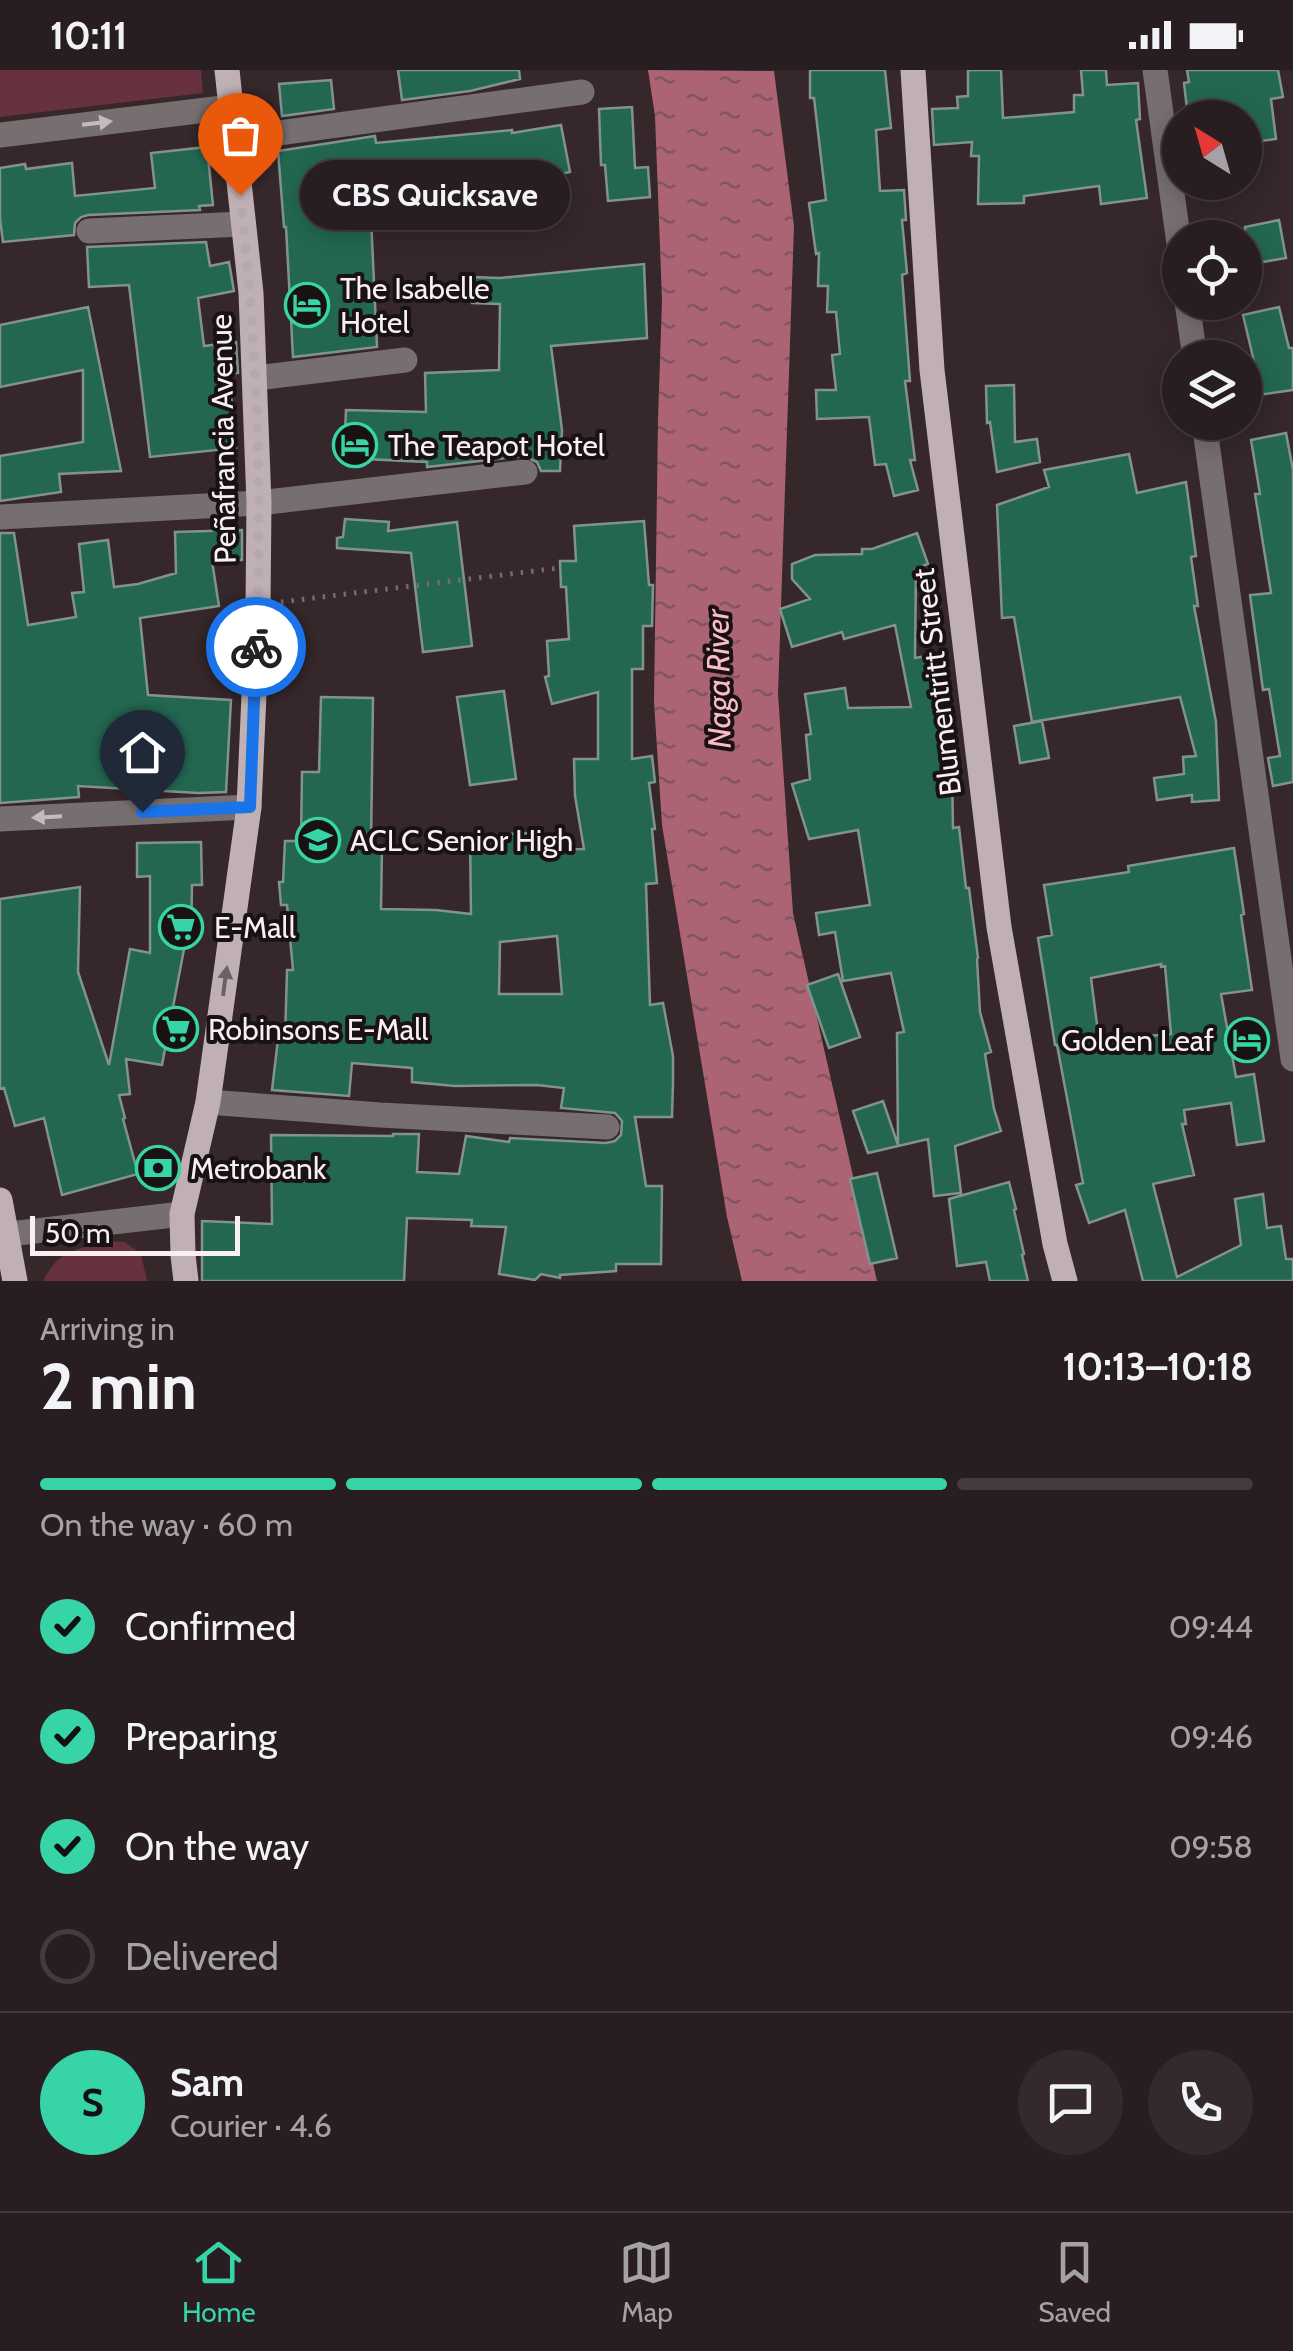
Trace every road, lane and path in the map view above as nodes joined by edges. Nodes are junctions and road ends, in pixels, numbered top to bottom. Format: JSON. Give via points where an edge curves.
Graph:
{"nodes":[{"id":1,"x":228,"y":70,"type":"edge"},
{"id":2,"x":913,"y":70,"type":"edge"},
{"id":3,"x":1155,"y":70,"type":"edge"},
{"id":4,"x":582,"y":92,"type":"dead end"},
{"id":5,"x":230,"y":108,"type":"junction"},
{"id":6,"x":0,"y":135,"type":"edge"},
{"id":7,"x":234,"y":139,"type":"junction"},
{"id":8,"x":1176,"y":220,"type":"edge"},
{"id":9,"x":243,"y":224,"type":"junction"},
{"id":10,"x":89,"y":231,"type":"dead end"},
{"id":11,"x":405,"y":360,"type":"dead end"},
{"id":12,"x":256,"y":378,"type":"junction"},
{"id":13,"x":1207,"y":440,"type":"edge"},
{"id":14,"x":526,"y":472,"type":"dead end"},
{"id":15,"x":259,"y":503,"type":"junction"},
{"id":16,"x":0,"y":517,"type":"edge"},
{"id":17,"x":559,"y":568,"type":"dead end"},
{"id":18,"x":258,"y":605,"type":"junction"},
{"id":19,"x":250,"y":807,"type":"junction"},
{"id":20,"x":0,"y":819,"type":"edge"},
{"id":21,"x":1293,"y":1059,"type":"edge"},
{"id":22,"x":208,"y":1102,"type":"junction"},
{"id":23,"x":607,"y":1127,"type":"dead end"},
{"id":24,"x":0,"y":1200,"type":"edge"},
{"id":25,"x":182,"y":1214,"type":"junction"},
{"id":26,"x":3,"y":1235,"type":"edge"},
{"id":27,"x":15,"y":1281,"type":"edge"},
{"id":28,"x":186,"y":1281,"type":"edge"},
{"id":29,"x":1065,"y":1281,"type":"edge"}],
"edges":[{"from":1,"to":5,"type":"main road","name":"Peñafrancia Avenue"},
{"from":2,"to":29,"type":"main road","name":"Blumentritt Street","via":[[932,370],[997,908]]},
{"from":3,"to":8,"type":"street"},
{"from":4,"to":7,"type":"street"},
{"from":6,"to":5,"type":"street","one_way":true},
{"from":5,"to":7,"type":"main road","name":"Peñafrancia Avenue"},
{"from":7,"to":9,"type":"main road","name":"Peñafrancia Avenue"},
{"from":9,"to":10,"type":"street"},
{"from":9,"to":12,"type":"main road","name":"Peñafrancia Avenue"},
{"from":11,"to":12,"type":"street"},
{"from":12,"to":15,"type":"main road","name":"Peñafrancia Avenue"},
{"from":13,"to":21,"type":"street"},
{"from":14,"to":15,"type":"street"},
{"from":15,"to":16,"type":"street"},
{"from":15,"to":18,"type":"main road","name":"Peñafrancia Avenue"},
{"from":17,"to":18,"type":"path"},
{"from":18,"to":19,"type":"main road","name":"Peñafrancia Avenue"},
{"from":19,"to":20,"type":"street","one_way":true},
{"from":22,"to":19,"type":"main road","name":"Peñafrancia Avenue","one_way":true},
{"from":22,"to":23,"type":"street"},
{"from":22,"to":25,"type":"main road","name":"Peñafrancia Avenue"},
{"from":24,"to":26,"type":"main road"},
{"from":25,"to":26,"type":"street"},
{"from":25,"to":28,"type":"main road","name":"Peñafrancia Avenue"},
{"from":26,"to":27,"type":"main road"}]}
